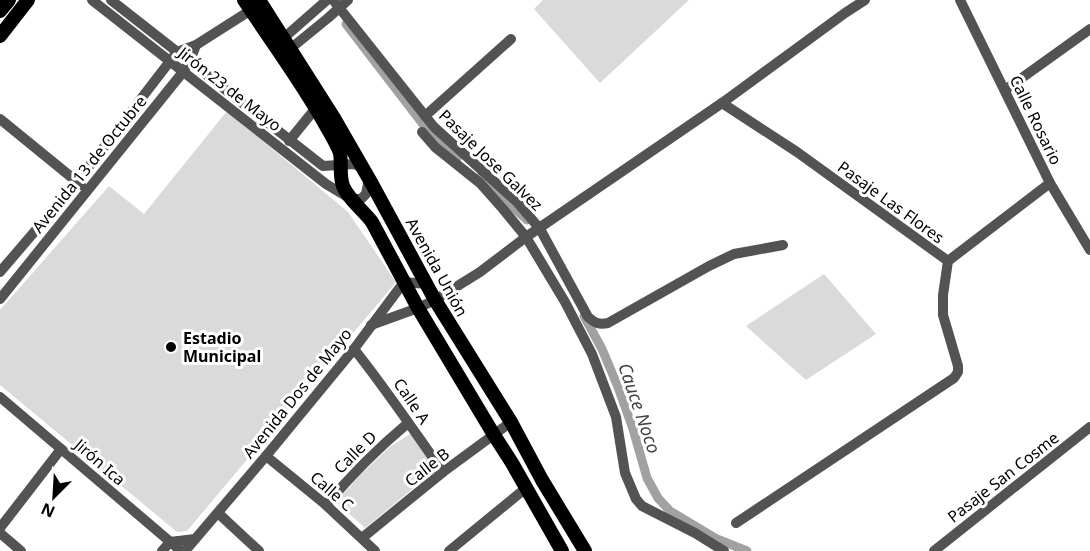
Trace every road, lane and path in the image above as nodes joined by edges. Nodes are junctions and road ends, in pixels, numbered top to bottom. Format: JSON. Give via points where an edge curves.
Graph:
{"nodes":[{"id":1,"x":9,"y":0,"type":"edge"},
{"id":2,"x":28,"y":0,"type":"edge"},
{"id":3,"x":92,"y":0,"type":"edge"},
{"id":4,"x":111,"y":0,"type":"edge"},
{"id":5,"x":327,"y":0,"type":"edge"},
{"id":6,"x":348,"y":0,"type":"edge"},
{"id":7,"x":865,"y":0,"type":"edge"},
{"id":8,"x":960,"y":0,"type":"edge"},
{"id":9,"x":251,"y":3,"type":"edge"},
{"id":10,"x":336,"y":4,"type":"edge"},
{"id":11,"x":0,"y":11,"type":"edge"},
{"id":12,"x":1090,"y":29,"type":"edge"},
{"id":13,"x":0,"y":36,"type":"edge"},
{"id":14,"x":511,"y":39,"type":"dead end"},
{"id":15,"x":196,"y":45,"type":"junction"},
{"id":16,"x":283,"y":47,"type":"junction"},
{"id":17,"x":177,"y":52,"type":"junction"},
{"id":18,"x":169,"y":61,"type":"junction"},
{"id":19,"x":190,"y":61,"type":"junction"},
{"id":20,"x":183,"y":72,"type":"junction"},
{"id":21,"x":1005,"y":90,"type":"junction"},
{"id":22,"x":722,"y":103,"type":"junction"},
{"id":23,"x":315,"y":109,"type":"junction"},
{"id":24,"x":425,"y":116,"type":"junction"},
{"id":25,"x":0,"y":119,"type":"edge"},
{"id":26,"x":422,"y":132,"type":"dead end"},
{"id":27,"x":290,"y":141,"type":"junction"},
{"id":28,"x":340,"y":165,"type":"junction"},
{"id":29,"x":366,"y":173,"type":"junction"},
{"id":30,"x":77,"y":182,"type":"junction"},
{"id":31,"x":1050,"y":183,"type":"junction"},
{"id":32,"x":88,"y":191,"type":"junction"},
{"id":33,"x":351,"y":199,"type":"junction"},
{"id":34,"x":540,"y":229,"type":"junction"},
{"id":35,"x":526,"y":237,"type":"junction"},
{"id":36,"x":783,"y":245,"type":"dead end"},
{"id":37,"x":1090,"y":250,"type":"edge"},
{"id":38,"x":948,"y":261,"type":"junction"},
{"id":39,"x":0,"y":272,"type":"edge"},
{"id":40,"x":404,"y":282,"type":"junction"},
{"id":41,"x":427,"y":284,"type":"junction"},
{"id":42,"x":0,"y":299,"type":"edge"},
{"id":43,"x":435,"y":300,"type":"junction"},
{"id":44,"x":418,"y":308,"type":"junction"},
{"id":45,"x":371,"y":325,"type":"junction"},
{"id":46,"x":354,"y":349,"type":"junction"},
{"id":47,"x":1,"y":399,"type":"edge"},
{"id":48,"x":511,"y":422,"type":"junction"},
{"id":49,"x":408,"y":423,"type":"junction"},
{"id":50,"x":1090,"y":427,"type":"edge"},
{"id":51,"x":494,"y":435,"type":"junction"},
{"id":52,"x":61,"y":449,"type":"junction"},
{"id":53,"x":266,"y":456,"type":"junction"},
{"id":54,"x":443,"y":472,"type":"junction"},
{"id":55,"x":526,"y":488,"type":"junction"},
{"id":56,"x":326,"y":505,"type":"junction"},
{"id":57,"x":218,"y":513,"type":"junction"},
{"id":58,"x":736,"y":522,"type":"dead end"},
{"id":59,"x":0,"y":528,"type":"edge"},
{"id":60,"x":0,"y":533,"type":"edge"},
{"id":61,"x":362,"y":538,"type":"junction"},
{"id":62,"x":195,"y":539,"type":"junction"},
{"id":63,"x":170,"y":542,"type":"junction"},
{"id":64,"x":21,"y":551,"type":"edge"},
{"id":65,"x":162,"y":551,"type":"edge"},
{"id":66,"x":183,"y":551,"type":"edge"},
{"id":67,"x":259,"y":551,"type":"edge"},
{"id":68,"x":375,"y":551,"type":"edge"},
{"id":69,"x":449,"y":551,"type":"edge"},
{"id":70,"x":562,"y":551,"type":"edge"},
{"id":71,"x":585,"y":551,"type":"edge"},
{"id":72,"x":724,"y":551,"type":"edge"},
{"id":73,"x":934,"y":551,"type":"edge"}],
"edges":[{"from":1,"to":11,"type":"main road"},
{"from":2,"to":13,"type":"main road"},
{"from":3,"to":18,"type":"street","name":"Jirón 23 de Mayo"},
{"from":4,"to":17,"type":"street","name":"Jirón 23 de Mayo"},
{"from":5,"to":16,"type":"street"},
{"from":6,"to":10,"type":"street"},
{"from":7,"to":22,"type":"street"},
{"from":8,"to":21,"type":"street","name":"Calle Rosario"},
{"from":9,"to":15,"type":"street","name":"Avenida 13 de Octubre"},
{"from":9,"to":16,"type":"main road","name":"Avenida Unión"},
{"from":10,"to":16,"type":"street"},
{"from":10,"to":24,"type":"street","name":"Pasaje Jose Galvez"},
{"from":12,"to":21,"type":"street"},
{"from":14,"to":24,"type":"street"},
{"from":15,"to":17,"type":"street","name":"Avenida 13 de Octubre"},
{"from":15,"to":19,"type":"street","name":"Avenida 13 de Octubre"},
{"from":16,"to":23,"type":"main road","name":"Avenida Unión"},
{"from":16,"to":29,"type":"main road","name":"Avenida Unión","via":[[334,118]]},
{"from":17,"to":18,"type":"street","name":"Avenida 13 de Octubre"},
{"from":17,"to":19,"type":"street","name":"Jirón 23 de Mayo"},
{"from":18,"to":20,"type":"street","name":"Jirón 23 de Mayo"},
{"from":18,"to":30,"type":"street","name":"Avenida 13 de Octubre"},
{"from":19,"to":20,"type":"street","name":"Avenida 13 de Octubre"},
{"from":19,"to":27,"type":"street","name":"Jirón 23 de Mayo"},
{"from":20,"to":32,"type":"street","name":"Avenida 13 de Octubre"},
{"from":20,"to":33,"type":"street","name":"Jirón 23 de Mayo","via":[[326,184]]},
{"from":21,"to":31,"type":"street","name":"Calle Rosario"},
{"from":22,"to":34,"type":"street"},
{"from":22,"to":38,"type":"street","name":"Pasaje Las Flores"},
{"from":23,"to":27,"type":"street"},
{"from":23,"to":28,"type":"main road","name":"Avenida Unión","via":[[340,153]]},
{"from":24,"to":34,"type":"street","name":"Pasaje Jose Galvez","via":[[517,202]]},
{"from":25,"to":30,"type":"street"},
{"from":26,"to":35,"type":"street","via":[[480,183]]},
{"from":27,"to":28,"type":"street","name":"Jirón 23 de Mayo","via":[[323,166]]},
{"from":28,"to":29,"type":"street","name":"Jirón 23 de Mayo","via":[[354,164]]},
{"from":28,"to":33,"type":"main road","name":"Avenida Unión","via":[[341,179]]},
{"from":29,"to":33,"type":"street","via":[[366,194],[361,199]]},
{"from":29,"to":41,"type":"main road","name":"Avenida Unión"},
{"from":30,"to":32,"type":"street"},
{"from":30,"to":39,"type":"street","name":"Avenida 13 de Octubre"},
{"from":31,"to":37,"type":"street","name":"Calle Rosario"},
{"from":31,"to":38,"type":"street"},
{"from":32,"to":42,"type":"street","name":"Avenida 13 de Octubre"},
{"from":33,"to":40,"type":"main road","name":"Avenida Unión","via":[[372,222]]},
{"from":34,"to":35,"type":"street"},
{"from":34,"to":36,"type":"street","name":"Pasaje Jose Galvez","via":[[588,317],[600,325],[734,254]]},
{"from":35,"to":43,"type":"street"},
{"from":35,"to":72,"type":"street","via":[[592,354],[616,417],[626,473],[636,499]]},
{"from":38,"to":58,"type":"street","name":"Pasaje Las Flores","via":[[943,315],[958,366],[954,378]]},
{"from":40,"to":41,"type":"street"},
{"from":40,"to":44,"type":"main road","name":"Avenida Unión"},
{"from":40,"to":45,"type":"street","name":"Avenida Dos de Mayo"},
{"from":41,"to":43,"type":"main road","name":"Avenida Unión"},
{"from":43,"to":44,"type":"street"},
{"from":43,"to":48,"type":"main road","name":"Avenida Unión"},
{"from":44,"to":45,"type":"street"},
{"from":44,"to":51,"type":"main road","name":"Avenida Unión"},
{"from":45,"to":46,"type":"street","name":"Avenida Dos de Mayo"},
{"from":46,"to":49,"type":"street","name":"Calle A"},
{"from":46,"to":53,"type":"street","name":"Avenida Dos de Mayo"},
{"from":47,"to":52,"type":"street","name":"Jirón Ica"},
{"from":48,"to":51,"type":"street","name":"Calle B"},
{"from":48,"to":71,"type":"main road","name":"Avenida Unión"},
{"from":49,"to":54,"type":"street","name":"Calle A"},
{"from":49,"to":56,"type":"street","name":"Calle D","via":[[353,472]]},
{"from":50,"to":73,"type":"street","name":"Pasaje San Cosme"},
{"from":51,"to":54,"type":"street","name":"Calle B"},
{"from":51,"to":55,"type":"main road","name":"Avenida Unión"},
{"from":52,"to":59,"type":"street"},
{"from":52,"to":63,"type":"street","name":"Jirón Ica"},
{"from":53,"to":56,"type":"street","name":"Calle C"},
{"from":53,"to":57,"type":"street","name":"Avenida Dos de Mayo"},
{"from":54,"to":61,"type":"street","name":"Calle B"},
{"from":55,"to":69,"type":"street"},
{"from":55,"to":70,"type":"main road","name":"Avenida Unión"},
{"from":56,"to":61,"type":"street","name":"Calle C"},
{"from":57,"to":62,"type":"street","name":"Avenida Dos de Mayo"},
{"from":57,"to":67,"type":"street"},
{"from":60,"to":64,"type":"street"},
{"from":61,"to":68,"type":"street","name":"Calle C"},
{"from":62,"to":63,"type":"street"},
{"from":62,"to":66,"type":"street","name":"Avenida Dos de Mayo"},
{"from":63,"to":65,"type":"street"},
{"from":63,"to":66,"type":"street","name":"Jirón Ica"}]}
